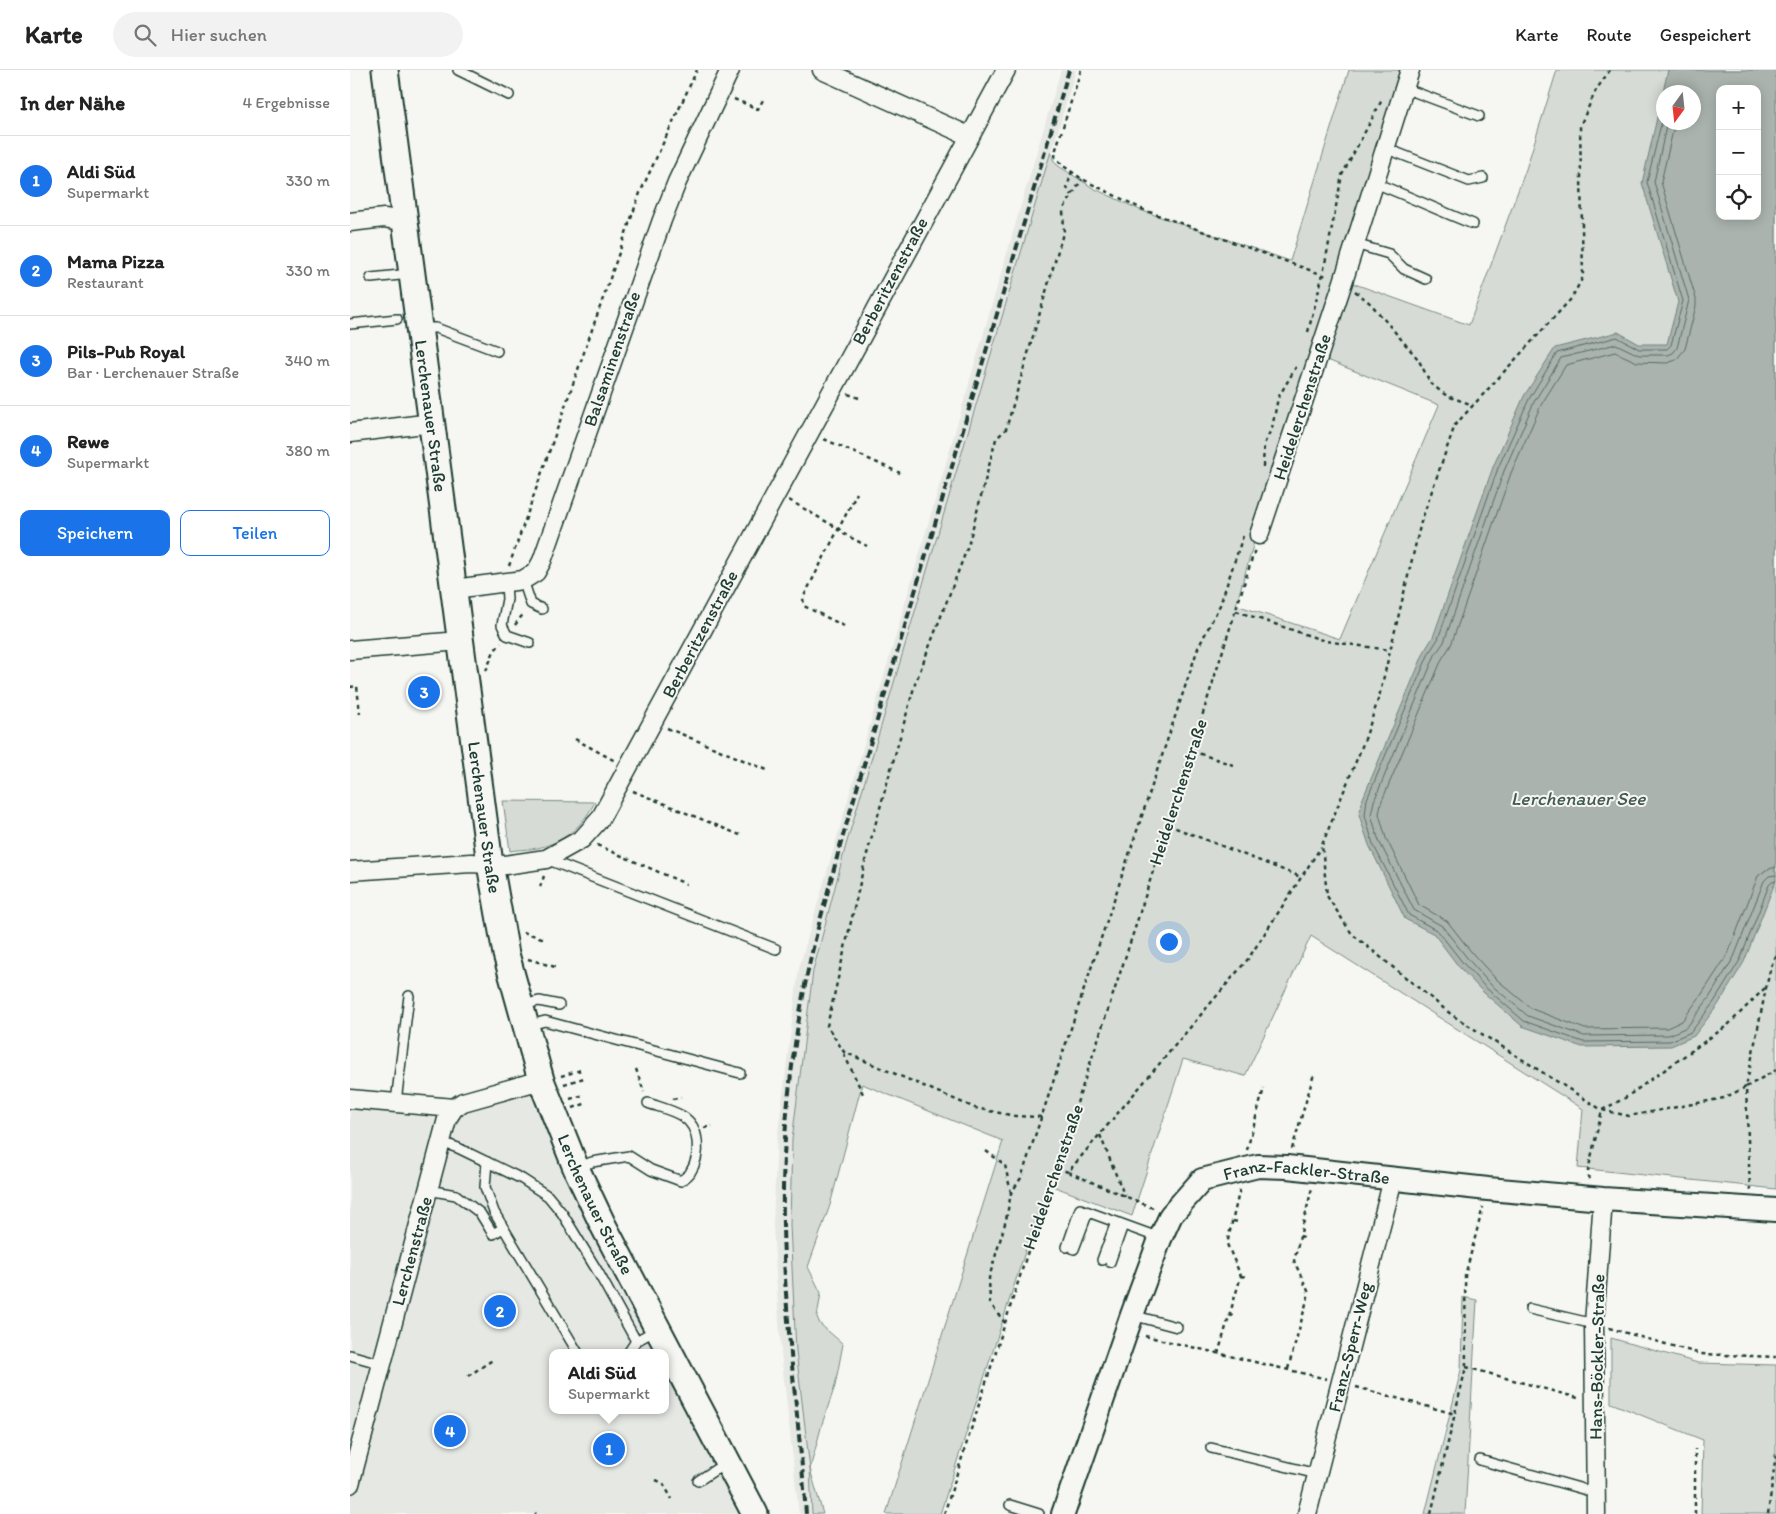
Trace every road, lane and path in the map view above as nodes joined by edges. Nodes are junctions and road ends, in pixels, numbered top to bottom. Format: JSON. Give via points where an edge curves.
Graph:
{"nodes":[{"id":1,"x":385,"y":70,"type":"edge"},
{"id":2,"x":391,"y":70,"type":"edge"},
{"id":3,"x":458,"y":70,"type":"edge"},
{"id":4,"x":697,"y":70,"type":"edge"},
{"id":5,"x":730,"y":70,"type":"edge"},
{"id":6,"x":822,"y":70,"type":"edge"},
{"id":7,"x":1006,"y":70,"type":"edge"},
{"id":8,"x":1081,"y":70,"type":"edge"},
{"id":9,"x":1410,"y":70,"type":"edge"},
{"id":10,"x":1610,"y":70,"type":"edge"},
{"id":11,"x":1404,"y":88,"type":"junction"},
{"id":12,"x":719,"y":92,"type":"junction"},
{"id":13,"x":1385,"y":93,"type":"dead end"},
{"id":14,"x":509,"y":95,"type":"dead end"},
{"id":15,"x":763,"y":100,"type":"dead end"},
{"id":16,"x":1479,"y":116,"type":"dead end"},
{"id":17,"x":969,"y":136,"type":"junction"},
{"id":18,"x":1385,"y":148,"type":"junction"},
{"id":19,"x":1072,"y":171,"type":"junction"},
{"id":20,"x":1483,"y":178,"type":"dead end"},
{"id":21,"x":1082,"y":179,"type":"junction"},
{"id":22,"x":1374,"y":183,"type":"junction"},
{"id":23,"x":1072,"y":195,"type":"junction"},
{"id":24,"x":404,"y":220,"type":"junction"},
{"id":25,"x":350,"y":222,"type":"edge"},
{"id":26,"x":1473,"y":224,"type":"dead end"},
{"id":27,"x":1355,"y":244,"type":"junction"},
{"id":28,"x":411,"y":274,"type":"junction"},
{"id":29,"x":1323,"y":274,"type":"junction"},
{"id":30,"x":371,"y":278,"type":"dead end"},
{"id":31,"x":1426,"y":279,"type":"dead end"},
{"id":32,"x":1343,"y":282,"type":"junction"},
{"id":33,"x":408,"y":323,"type":"junction"},
{"id":34,"x":350,"y":324,"type":"edge"},
{"id":35,"x":1306,"y":340,"type":"dead end"},
{"id":36,"x":497,"y":351,"type":"dead end"},
{"id":37,"x":1296,"y":367,"type":"dead end"},
{"id":38,"x":852,"y":395,"type":"dead end"},
{"id":39,"x":860,"y":398,"type":"dead end"},
{"id":40,"x":1473,"y":405,"type":"junction"},
{"id":41,"x":432,"y":423,"type":"junction"},
{"id":42,"x":809,"y":431,"type":"junction"},
{"id":43,"x":350,"y":433,"type":"edge"},
{"id":44,"x":1263,"y":469,"type":"dead end"},
{"id":45,"x":900,"y":474,"type":"dead end"},
{"id":46,"x":857,"y":492,"type":"dead end"},
{"id":47,"x":776,"y":493,"type":"junction"},
{"id":48,"x":839,"y":529,"type":"junction"},
{"id":49,"x":1251,"y":535,"type":"junction"},
{"id":50,"x":867,"y":546,"type":"dead end"},
{"id":51,"x":523,"y":580,"type":"junction"},
{"id":52,"x":506,"y":584,"type":"junction"},
{"id":53,"x":454,"y":589,"type":"junction"},
{"id":54,"x":542,"y":609,"type":"dead end"},
{"id":55,"x":1236,"y":611,"type":"junction"},
{"id":56,"x":844,"y":626,"type":"dead end"},
{"id":57,"x":460,"y":641,"type":"junction"},
{"id":58,"x":530,"y":643,"type":"dead end"},
{"id":59,"x":350,"y":650,"type":"edge"},
{"id":60,"x":1390,"y":650,"type":"junction"},
{"id":61,"x":350,"y":686,"type":"edge"},
{"id":62,"x":360,"y":714,"type":"dead end"},
{"id":63,"x":652,"y":722,"type":"junction"},
{"id":64,"x":575,"y":739,"type":"dead end"},
{"id":65,"x":1192,"y":751,"type":"dead end"},
{"id":66,"x":1233,"y":766,"type":"dead end"},
{"id":67,"x":628,"y":767,"type":"junction"},
{"id":68,"x":767,"y":770,"type":"dead end"},
{"id":69,"x":652,"y":798,"type":"dead end"},
{"id":70,"x":1168,"y":825,"type":"junction"},
{"id":71,"x":740,"y":835,"type":"dead end"},
{"id":72,"x":582,"y":839,"type":"junction"},
{"id":73,"x":1322,"y":845,"type":"junction"},
{"id":74,"x":490,"y":864,"type":"junction"},
{"id":75,"x":545,"y":867,"type":"junction"},
{"id":76,"x":350,"y":871,"type":"edge"},
{"id":77,"x":1301,"y":877,"type":"junction"},
{"id":78,"x":686,"y":884,"type":"dead end"},
{"id":79,"x":540,"y":888,"type":"dead end"},
{"id":80,"x":518,"y":931,"type":"dead end"},
{"id":81,"x":543,"y":935,"type":"dead end"},
{"id":82,"x":776,"y":949,"type":"dead end"},
{"id":83,"x":1776,"y":956,"type":"edge"},
{"id":84,"x":526,"y":959,"type":"dead end"},
{"id":85,"x":556,"y":964,"type":"dead end"},
{"id":86,"x":1766,"y":988,"type":"junction"},
{"id":87,"x":409,"y":996,"type":"dead end"},
{"id":88,"x":559,"y":1005,"type":"dead end"},
{"id":89,"x":523,"y":1016,"type":"junction"},
{"id":90,"x":844,"y":1052,"type":"junction"},
{"id":91,"x":636,"y":1069,"type":"dead end"},
{"id":92,"x":581,"y":1070,"type":"dead end"},
{"id":93,"x":1776,"y":1070,"type":"edge"},
{"id":94,"x":740,"y":1073,"type":"dead end"},
{"id":95,"x":1314,"y":1074,"type":"dead end"},
{"id":96,"x":584,"y":1078,"type":"dead end"},
{"id":97,"x":555,"y":1080,"type":"junction"},
{"id":98,"x":1746,"y":1087,"type":"junction"},
{"id":99,"x":1264,"y":1088,"type":"dead end"},
{"id":100,"x":863,"y":1094,"type":"dead end"},
{"id":101,"x":584,"y":1095,"type":"dead end"},
{"id":102,"x":574,"y":1098,"type":"dead end"},
{"id":103,"x":350,"y":1099,"type":"edge"},
{"id":104,"x":396,"y":1102,"type":"junction"},
{"id":105,"x":587,"y":1103,"type":"dead end"},
{"id":106,"x":648,"y":1103,"type":"joint"},
{"id":107,"x":576,"y":1107,"type":"dead end"},
{"id":108,"x":454,"y":1108,"type":"junction"},
{"id":109,"x":1602,"y":1110,"type":"junction"},
{"id":110,"x":1041,"y":1117,"type":"junction"},
{"id":111,"x":1100,"y":1135,"type":"junction"},
{"id":112,"x":441,"y":1142,"type":"junction"},
{"id":113,"x":986,"y":1151,"type":"dead end"},
{"id":114,"x":487,"y":1162,"type":"junction"},
{"id":115,"x":1287,"y":1167,"type":"junction"},
{"id":116,"x":576,"y":1168,"type":"junction"},
{"id":117,"x":1056,"y":1168,"type":"junction"},
{"id":118,"x":1243,"y":1170,"type":"junction"},
{"id":119,"x":1317,"y":1170,"type":"junction"},
{"id":120,"x":1068,"y":1172,"type":"junction"},
{"id":121,"x":1394,"y":1179,"type":"junction"},
{"id":122,"x":428,"y":1190,"type":"junction"},
{"id":123,"x":1488,"y":1190,"type":"junction"},
{"id":124,"x":1011,"y":1193,"type":"junction"},
{"id":125,"x":1125,"y":1196,"type":"junction"},
{"id":126,"x":1603,"y":1199,"type":"junction"},
{"id":127,"x":1750,"y":1208,"type":"junction"},
{"id":128,"x":1776,"y":1210,"type":"edge"},
{"id":129,"x":1171,"y":1215,"type":"junction"},
{"id":130,"x":1233,"y":1221,"type":"junction"},
{"id":131,"x":1238,"y":1222,"type":"dead end"},
{"id":132,"x":1119,"y":1224,"type":"junction"},
{"id":133,"x":503,"y":1228,"type":"junction"},
{"id":134,"x":1300,"y":1236,"type":"junction"},
{"id":135,"x":1160,"y":1238,"type":"junction"},
{"id":136,"x":1307,"y":1238,"type":"dead end"},
{"id":137,"x":1070,"y":1248,"type":"dead end"},
{"id":138,"x":1106,"y":1261,"type":"dead end"},
{"id":139,"x":1241,"y":1276,"type":"junction"},
{"id":140,"x":1246,"y":1277,"type":"dead end"},
{"id":141,"x":1309,"y":1293,"type":"junction"},
{"id":142,"x":1314,"y":1294,"type":"dead end"},
{"id":143,"x":1530,"y":1308,"type":"dead end"},
{"id":144,"x":1230,"y":1315,"type":"junction"},
{"id":145,"x":1236,"y":1317,"type":"dead end"},
{"id":146,"x":1005,"y":1323,"type":"junction"},
{"id":147,"x":1129,"y":1323,"type":"junction"},
{"id":148,"x":1594,"y":1324,"type":"junction"},
{"id":149,"x":1177,"y":1327,"type":"dead end"},
{"id":150,"x":1299,"y":1332,"type":"junction"},
{"id":151,"x":1304,"y":1333,"type":"dead end"},
{"id":152,"x":647,"y":1335,"type":"junction"},
{"id":153,"x":576,"y":1349,"type":"edge"},
{"id":154,"x":632,"y":1349,"type":"edge"},
{"id":155,"x":656,"y":1349,"type":"edge"},
{"id":156,"x":1218,"y":1354,"type":"junction"},
{"id":157,"x":350,"y":1355,"type":"edge"},
{"id":158,"x":1776,"y":1357,"type":"edge"},
{"id":159,"x":494,"y":1359,"type":"dead end"},
{"id":160,"x":382,"y":1364,"type":"junction"},
{"id":161,"x":1466,"y":1367,"type":"junction"},
{"id":162,"x":669,"y":1370,"type":"edge"},
{"id":163,"x":1288,"y":1370,"type":"junction"},
{"id":164,"x":468,"y":1376,"type":"dead end"},
{"id":165,"x":1341,"y":1383,"type":"junction"},
{"id":166,"x":1594,"y":1402,"type":"junction"},
{"id":167,"x":1455,"y":1414,"type":"junction"},
{"id":168,"x":1210,"y":1448,"type":"dead end"},
{"id":169,"x":1695,"y":1449,"type":"dead end"},
{"id":170,"x":1776,"y":1454,"type":"edge"},
{"id":171,"x":1480,"y":1460,"type":"dead end"},
{"id":172,"x":727,"y":1462,"type":"junction"},
{"id":173,"x":1317,"y":1474,"type":"junction"},
{"id":174,"x":656,"y":1480,"type":"dead end"},
{"id":175,"x":698,"y":1481,"type":"dead end"},
{"id":176,"x":350,"y":1484,"type":"edge"},
{"id":177,"x":1597,"y":1493,"type":"junction"},
{"id":178,"x":672,"y":1499,"type":"dead end"},
{"id":179,"x":1010,"y":1505,"type":"dead end"},
{"id":180,"x":755,"y":1514,"type":"edge"},
{"id":181,"x":944,"y":1514,"type":"edge"},
{"id":182,"x":1039,"y":1514,"type":"edge"},
{"id":183,"x":1063,"y":1514,"type":"edge"},
{"id":184,"x":1307,"y":1514,"type":"edge"},
{"id":185,"x":1431,"y":1514,"type":"edge"},
{"id":186,"x":1596,"y":1514,"type":"edge"},
{"id":187,"x":1695,"y":1514,"type":"edge"},
{"id":188,"x":1768,"y":1514,"type":"edge"}],
"edges":[{"from":1,"to":2,"type":"lane"},
{"from":1,"to":24,"type":"main road","name":"Lerchenauer Straße"},
{"from":3,"to":14,"type":"lane"},
{"from":4,"to":52,"type":"path","via":[[640,194],[508,569]]},
{"from":5,"to":12,"type":"street","name":"Balsaminenstraße"},
{"from":6,"to":17,"type":"street"},
{"from":7,"to":17,"type":"street","name":"Berberitzenstraße"},
{"from":8,"to":19,"type":"path","via":[[1056,149],[1056,157],[1061,164]]},
{"from":9,"to":11,"type":"street","name":"Heidelerchenstraße"},
{"from":10,"to":40,"type":"path","via":[[1596,90],[1580,126],[1583,277],[1571,299]]},
{"from":11,"to":16,"type":"lane"},
{"from":11,"to":18,"type":"street","name":"Heidelerchenstraße"},
{"from":12,"to":15,"type":"path","via":[[758,109]]},
{"from":12,"to":51,"type":"street","name":"Balsaminenstraße","via":[[662,220],[542,561],[536,572]]},
{"from":13,"to":29,"type":"path","via":[[1342,175]]},
{"from":17,"to":42,"type":"street","name":"Berberitzenstraße"},
{"from":18,"to":20,"type":"lane","via":[[1469,180]]},
{"from":18,"to":22,"type":"street","name":"Heidelerchenstraße"},
{"from":19,"to":21,"type":"path"},
{"from":19,"to":23,"type":"path","via":[[1067,188]]},
{"from":21,"to":23,"type":"path"},
{"from":21,"to":29,"type":"path","via":[[1144,210]]},
{"from":22,"to":26,"type":"lane"},
{"from":22,"to":27,"type":"street","name":"Heidelerchenstraße"},
{"from":23,"to":90,"type":"path","via":[[1063,210],[1064,230],[1006,429],[996,439],[968,546],[915,684],[865,861],[827,1026]]},
{"from":24,"to":25,"type":"street","via":[[384,218]]},
{"from":24,"to":28,"type":"main road","name":"Lerchenauer Straße"},
{"from":27,"to":31,"type":"lane","via":[[1389,254],[1404,269]]},
{"from":27,"to":32,"type":"street","name":"Heidelerchenstraße"},
{"from":28,"to":30,"type":"lane"},
{"from":28,"to":33,"type":"main road","name":"Lerchenauer Straße"},
{"from":29,"to":32,"type":"path"},
{"from":29,"to":35,"type":"path"},
{"from":32,"to":40,"type":"path","via":[[1371,304],[1396,331],[1418,358],[1431,384],[1447,396]]},
{"from":32,"to":49,"type":"street","name":"Heidelerchenstraße"},
{"from":33,"to":34,"type":"lane"},
{"from":33,"to":36,"type":"lane","via":[[436,328]]},
{"from":33,"to":41,"type":"main road","name":"Lerchenauer Straße"},
{"from":37,"to":44,"type":"path","via":[[1278,398],[1272,428],[1264,444]]},
{"from":38,"to":39,"type":"path"},
{"from":40,"to":60,"type":"path","via":[[1455,426],[1421,522]]},
{"from":41,"to":43,"type":"street"},
{"from":41,"to":53,"type":"main road","name":"Lerchenauer Straße"},
{"from":42,"to":45,"type":"path"},
{"from":42,"to":47,"type":"street","name":"Berberitzenstraße"},
{"from":46,"to":48,"type":"path"},
{"from":47,"to":48,"type":"path"},
{"from":47,"to":63,"type":"street","name":"Berberitzenstraße"},
{"from":48,"to":50,"type":"path"},
{"from":48,"to":56,"type":"path","via":[[803,598],[804,606]]},
{"from":49,"to":55,"type":"path","name":"Heidelerchenstraße"},
{"from":49,"to":110,"type":"path","via":[[1198,648]]},
{"from":51,"to":52,"type":"street","name":"Balsaminenstraße"},
{"from":51,"to":54,"type":"lane","via":[[531,604]]},
{"from":52,"to":53,"type":"street","name":"Balsaminenstraße"},
{"from":52,"to":58,"type":"lane","via":[[502,625],[507,635]]},
{"from":53,"to":57,"type":"main road","name":"Lerchenauer Straße"},
{"from":55,"to":60,"type":"path","via":[[1325,641]]},
{"from":55,"to":70,"type":"path","name":"Heidelerchenstraße"},
{"from":57,"to":59,"type":"street"},
{"from":57,"to":74,"type":"main road","name":"Lerchenauer Straße"},
{"from":60,"to":73,"type":"path","via":[[1365,739]]},
{"from":61,"to":62,"type":"path","via":[[357,686]]},
{"from":63,"to":67,"type":"street","name":"Berberitzenstraße"},
{"from":63,"to":68,"type":"path"},
{"from":64,"to":67,"type":"path"},
{"from":65,"to":66,"type":"path"},
{"from":67,"to":72,"type":"street","name":"Berberitzenstraße","via":[[600,819]]},
{"from":69,"to":71,"type":"path"},
{"from":70,"to":77,"type":"path"},
{"from":70,"to":117,"type":"path","name":"Heidelerchenstraße"},
{"from":72,"to":75,"type":"street","name":"Berberitzenstraße"},
{"from":72,"to":78,"type":"path"},
{"from":73,"to":77,"type":"path"},
{"from":73,"to":109,"type":"path","via":[[1327,896],[1352,934],[1452,1015]]},
{"from":74,"to":75,"type":"street","name":"Berberitzenstraße"},
{"from":74,"to":76,"type":"street","name":"Berberitzenstraße"},
{"from":74,"to":89,"type":"main road","name":"Lerchenauer Straße","via":[[506,954]]},
{"from":75,"to":79,"type":"path"},
{"from":75,"to":82,"type":"lane"},
{"from":77,"to":111,"type":"path","via":[[1248,959]]},
{"from":80,"to":81,"type":"path","via":[[542,938]]},
{"from":83,"to":86,"type":"path"},
{"from":84,"to":85,"type":"path","via":[[555,967]]},
{"from":86,"to":98,"type":"path"},
{"from":86,"to":109,"type":"path","via":[[1728,1025],[1626,1098]]},
{"from":87,"to":104,"type":"lane"},
{"from":88,"to":89,"type":"lane","via":[[539,1000]]},
{"from":89,"to":94,"type":"lane"},
{"from":89,"to":97,"type":"main road","name":"Lerchenauer Straße"},
{"from":90,"to":100,"type":"path"},
{"from":90,"to":110,"type":"path","via":[[975,1108],[1015,1116]]},
{"from":91,"to":106,"type":"path"},
{"from":92,"to":97,"type":"path"},
{"from":93,"to":98,"type":"path"},
{"from":95,"to":115,"type":"path"},
{"from":96,"to":97,"type":"path"},
{"from":97,"to":108,"type":"street","via":[[463,1102]]},
{"from":97,"to":116,"type":"main road","name":"Lerchenauer Straße"},
{"from":98,"to":109,"type":"path","via":[[1724,1098],[1629,1116]]},
{"from":98,"to":127,"type":"path"},
{"from":99,"to":118,"type":"path"},
{"from":101,"to":102,"type":"path"},
{"from":103,"to":104,"type":"street"},
{"from":104,"to":108,"type":"street"},
{"from":105,"to":107,"type":"path"},
{"from":106,"to":116,"type":"lane","via":[[682,1116],[695,1131],[698,1143],[689,1174],[681,1181],[651,1170],[629,1156]]},
{"from":108,"to":112,"type":"street","name":"Lerchenstraße","via":[[447,1119]]},
{"from":109,"to":126,"type":"path","via":[[1587,1175]]},
{"from":110,"to":124,"type":"path","via":[[1021,1178]]},
{"from":111,"to":120,"type":"path"},
{"from":111,"to":125,"type":"path"},
{"from":112,"to":114,"type":"lane"},
{"from":112,"to":122,"type":"street","name":"Lerchenstraße"},
{"from":113,"to":124,"type":"path","via":[[1005,1165]]},
{"from":114,"to":133,"type":"lane","via":[[485,1186]]},
{"from":114,"to":152,"type":"lane","via":[[548,1196],[598,1272]]},
{"from":115,"to":118,"type":"street","name":"Franz-Fackler-Straße","via":[[1258,1166]]},
{"from":115,"to":119,"type":"street","name":"Franz-Fackler-Straße"},
{"from":116,"to":152,"type":"main road","name":"Lerchenauer Straße","via":[[603,1225]]},
{"from":117,"to":120,"type":"path"},
{"from":117,"to":146,"type":"path","name":"Heidelerchenstraße"},
{"from":118,"to":129,"type":"street","name":"Franz-Fackler-Straße","via":[[1202,1180]]},
{"from":118,"to":130,"type":"path"},
{"from":119,"to":121,"type":"street","name":"Franz-Fackler-Straße"},
{"from":119,"to":134,"type":"path"},
{"from":120,"to":125,"type":"path"},
{"from":121,"to":123,"type":"street","name":"Franz-Fackler-Straße"},
{"from":121,"to":165,"type":"street","name":"Franz-Sperr-Weg"},
{"from":122,"to":133,"type":"lane","via":[[456,1195],[480,1213],[494,1234]]},
{"from":122,"to":160,"type":"street","name":"Lerchenstraße"},
{"from":123,"to":126,"type":"street","name":"Franz-Fackler-Straße"},
{"from":123,"to":161,"type":"path","via":[[1465,1276]]},
{"from":124,"to":146,"type":"path","via":[[989,1278],[990,1303]]},
{"from":125,"to":129,"type":"path"},
{"from":126,"to":127,"type":"street","name":"Franz-Fackler-Straße"},
{"from":126,"to":148,"type":"street","name":"Hans-Böckler-Straße"},
{"from":127,"to":128,"type":"street","name":"Franz-Fackler-Straße"},
{"from":129,"to":135,"type":"street","name":"Franz-Fackler-Straße"},
{"from":130,"to":131,"type":"path"},
{"from":130,"to":139,"type":"path","via":[[1227,1244]]},
{"from":132,"to":135,"type":"lane"},
{"from":132,"to":137,"type":"lane","via":[[1080,1209]]},
{"from":132,"to":138,"type":"lane"},
{"from":133,"to":153,"type":"lane"},
{"from":134,"to":136,"type":"path"},
{"from":134,"to":141,"type":"path","via":[[1294,1261]]},
{"from":135,"to":147,"type":"street","name":"Franz-Fackler-Straße"},
{"from":139,"to":140,"type":"path"},
{"from":139,"to":144,"type":"path"},
{"from":141,"to":142,"type":"path"},
{"from":141,"to":150,"type":"path"},
{"from":143,"to":148,"type":"lane"},
{"from":144,"to":145,"type":"path"},
{"from":144,"to":156,"type":"path"},
{"from":146,"to":181,"type":"path","name":"Heidelerchenstraße"},
{"from":147,"to":149,"type":"lane"},
{"from":147,"to":156,"type":"path"},
{"from":147,"to":183,"type":"street","name":"Franz-Fackler-Straße"},
{"from":148,"to":158,"type":"path","via":[[1701,1354]]},
{"from":148,"to":166,"type":"street","name":"Hans-Böckler-Straße"},
{"from":150,"to":151,"type":"path"},
{"from":150,"to":163,"type":"path"},
{"from":152,"to":154,"type":"lane"},
{"from":152,"to":155,"type":"main road","name":"Lerchenauer Straße"},
{"from":156,"to":163,"type":"path"},
{"from":157,"to":160,"type":"lane"},
{"from":159,"to":164,"type":"path"},
{"from":160,"to":176,"type":"street","name":"Lerchenstraße"},
{"from":161,"to":166,"type":"path"},
{"from":161,"to":167,"type":"path"},
{"from":162,"to":172,"type":"main road","name":"Lerchenauer Straße"},
{"from":163,"to":165,"type":"path"},
{"from":165,"to":167,"type":"path"},
{"from":165,"to":173,"type":"street","name":"Franz-Sperr-Weg"},
{"from":166,"to":177,"type":"street","name":"Hans-Böckler-Straße"},
{"from":167,"to":185,"type":"path"},
{"from":168,"to":173,"type":"lane"},
{"from":169,"to":187,"type":"path"},
{"from":170,"to":188,"type":"path"},
{"from":171,"to":177,"type":"lane"},
{"from":172,"to":175,"type":"lane"},
{"from":172,"to":180,"type":"main road","name":"Lerchenauer Straße"},
{"from":173,"to":184,"type":"street","name":"Franz-Sperr-Weg"},
{"from":174,"to":178,"type":"path","via":[[663,1483]]},
{"from":177,"to":186,"type":"street","name":"Hans-Böckler-Straße"},
{"from":179,"to":182,"type":"lane"}]}
